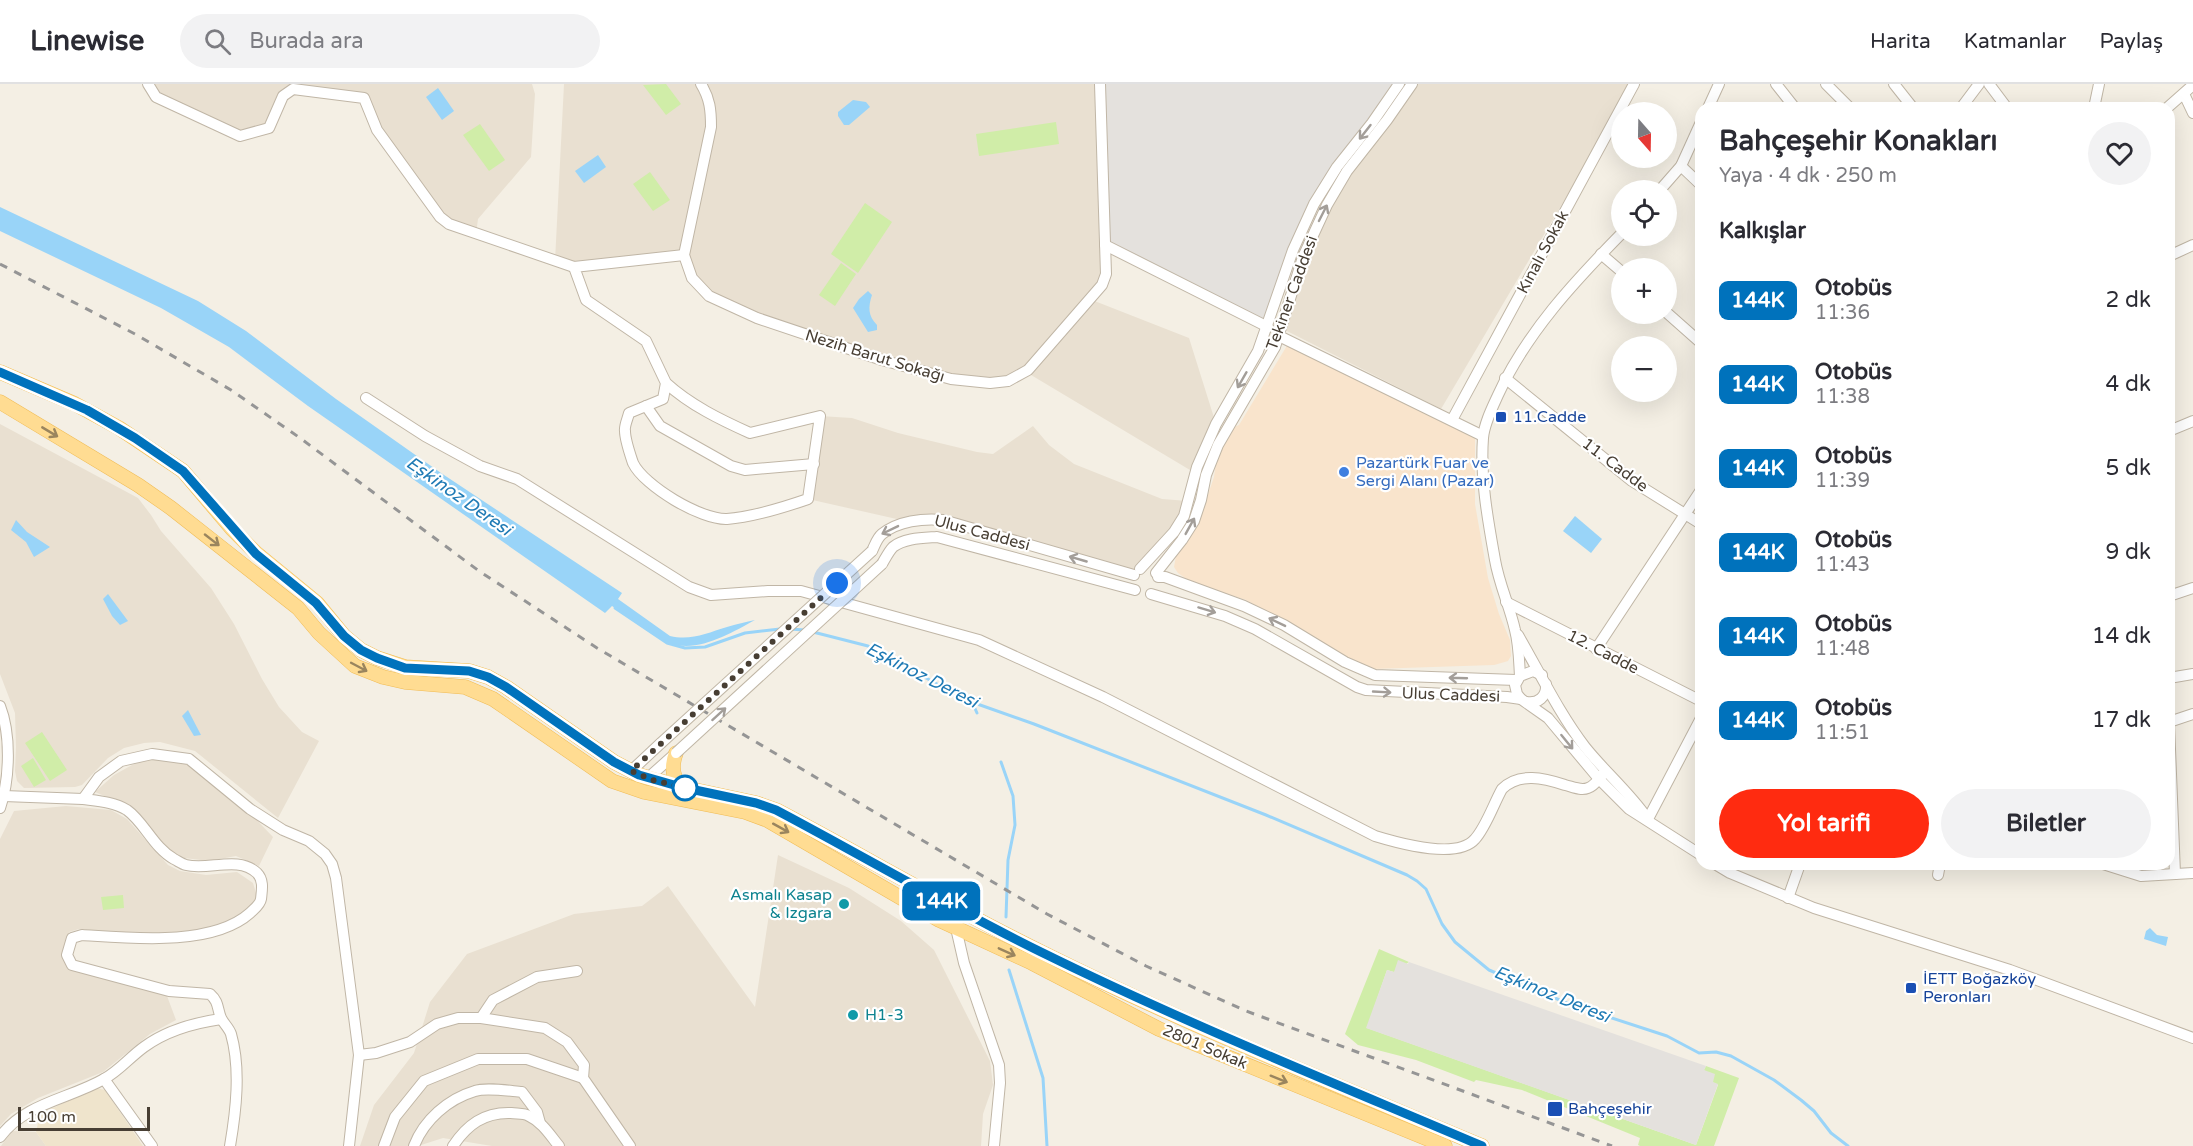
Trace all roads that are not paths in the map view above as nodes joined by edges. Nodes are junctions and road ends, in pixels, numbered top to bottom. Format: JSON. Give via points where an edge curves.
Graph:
{"nodes":[{"id":1,"x":148,"y":84,"type":"edge"},
{"id":2,"x":701,"y":84,"type":"edge"},
{"id":3,"x":1100,"y":84,"type":"edge"},
{"id":4,"x":1399,"y":84,"type":"edge"},
{"id":5,"x":1412,"y":84,"type":"edge"},
{"id":6,"x":1634,"y":84,"type":"edge"},
{"id":7,"x":1719,"y":84,"type":"edge"},
{"id":8,"x":1776,"y":84,"type":"edge"},
{"id":9,"x":1826,"y":84,"type":"edge"},
{"id":10,"x":1979,"y":84,"type":"edge"},
{"id":11,"x":1989,"y":84,"type":"edge"},
{"id":12,"x":2099,"y":84,"type":"edge"},
{"id":13,"x":2193,"y":85,"type":"edge"},
{"id":14,"x":1899,"y":86,"type":"edge"},
{"id":15,"x":2184,"y":94,"type":"junction"},
{"id":16,"x":1711,"y":102,"type":"edge"},
{"id":17,"x":1790,"y":102,"type":"edge"},
{"id":18,"x":1844,"y":102,"type":"edge"},
{"id":19,"x":1909,"y":102,"type":"edge"},
{"id":20,"x":1966,"y":102,"type":"edge"},
{"id":21,"x":2002,"y":102,"type":"edge"},
{"id":22,"x":2095,"y":102,"type":"edge"},
{"id":23,"x":2174,"y":102,"type":"edge"},
{"id":24,"x":2193,"y":113,"type":"edge"},
{"id":25,"x":1695,"y":135,"type":"edge"},
{"id":26,"x":1681,"y":166,"type":"junction"},
{"id":27,"x":1695,"y":179,"type":"edge"},
{"id":28,"x":1669,"y":180,"type":"edge"},
{"id":29,"x":1105,"y":244,"type":"junction"},
{"id":30,"x":1611,"y":244,"type":"edge"},
{"id":31,"x":2193,"y":245,"type":"edge"},
{"id":32,"x":2175,"y":253,"type":"edge"},
{"id":33,"x":1601,"y":254,"type":"junction"},
{"id":34,"x":684,"y":255,"type":"junction"},
{"id":35,"x":1611,"y":263,"type":"edge"},
{"id":36,"x":574,"y":267,"type":"junction"},
{"id":37,"x":1677,"y":322,"type":"edge"},
{"id":38,"x":1268,"y":327,"type":"junction"},
{"id":39,"x":1279,"y":336,"type":"junction"},
{"id":40,"x":1695,"y":338,"type":"edge"},
{"id":41,"x":0,"y":372,"type":"edge"},
{"id":42,"x":1505,"y":378,"type":"junction"},
{"id":43,"x":666,"y":382,"type":"junction"},
{"id":44,"x":366,"y":398,"type":"dead end"},
{"id":45,"x":0,"y":402,"type":"edge"},
{"id":46,"x":646,"y":406,"type":"junction"},
{"id":47,"x":1452,"y":420,"type":"junction"},
{"id":48,"x":2193,"y":421,"type":"edge"},
{"id":49,"x":2175,"y":428,"type":"edge"},
{"id":50,"x":1483,"y":436,"type":"junction"},
{"id":51,"x":814,"y":464,"type":"junction"},
{"id":52,"x":1695,"y":500,"type":"edge"},
{"id":53,"x":1686,"y":514,"type":"junction"},
{"id":54,"x":1695,"y":520,"type":"edge"},
{"id":55,"x":1137,"y":572,"type":"junction"},
{"id":56,"x":1157,"y":575,"type":"junction"},
{"id":57,"x":2193,"y":588,"type":"edge"},
{"id":58,"x":1136,"y":590,"type":"junction"},
{"id":59,"x":1151,"y":594,"type":"junction"},
{"id":60,"x":2175,"y":594,"type":"edge"},
{"id":61,"x":1506,"y":602,"type":"junction"},
{"id":62,"x":1515,"y":630,"type":"junction"},
{"id":63,"x":1596,"y":649,"type":"junction"},
{"id":64,"x":2193,"y":675,"type":"edge"},
{"id":65,"x":2175,"y":677,"type":"edge"},
{"id":66,"x":1518,"y":678,"type":"junction"},
{"id":67,"x":1544,"y":680,"type":"junction"},
{"id":68,"x":1695,"y":698,"type":"edge"},
{"id":69,"x":493,"y":699,"type":"junction"},
{"id":70,"x":1523,"y":700,"type":"junction"},
{"id":71,"x":0,"y":706,"type":"edge"},
{"id":72,"x":2193,"y":714,"type":"edge"},
{"id":73,"x":2175,"y":721,"type":"edge"},
{"id":74,"x":1695,"y":729,"type":"edge"},
{"id":75,"x":676,"y":753,"type":"junction"},
{"id":76,"x":1602,"y":775,"type":"junction"},
{"id":77,"x":632,"y":776,"type":"junction"},
{"id":78,"x":646,"y":785,"type":"junction"},
{"id":79,"x":681,"y":787,"type":"junction"},
{"id":80,"x":4,"y":796,"type":"junction"},
{"id":81,"x":83,"y":800,"type":"junction"},
{"id":82,"x":0,"y":808,"type":"edge"},
{"id":83,"x":1648,"y":819,"type":"junction"},
{"id":84,"x":1695,"y":851,"type":"edge"},
{"id":85,"x":1725,"y":870,"type":"edge"},
{"id":86,"x":1798,"y":870,"type":"edge"},
{"id":87,"x":2122,"y":870,"type":"edge"},
{"id":88,"x":2175,"y":870,"type":"edge"},
{"id":89,"x":2193,"y":873,"type":"edge"},
{"id":90,"x":2175,"y":874,"type":"junction"},
{"id":91,"x":1788,"y":898,"type":"junction"},
{"id":92,"x":956,"y":928,"type":"junction"},
{"id":93,"x":1002,"y":933,"type":"junction"},
{"id":94,"x":577,"y":971,"type":"dead end"},
{"id":95,"x":481,"y":1018,"type":"junction"},
{"id":96,"x":221,"y":1019,"type":"junction"},
{"id":97,"x":2193,"y":1038,"type":"edge"},
{"id":98,"x":359,"y":1055,"type":"junction"},
{"id":99,"x":583,"y":1078,"type":"junction"},
{"id":100,"x":104,"y":1079,"type":"junction"},
{"id":101,"x":540,"y":1123,"type":"junction"},
{"id":102,"x":0,"y":1137,"type":"edge"},
{"id":103,"x":152,"y":1146,"type":"edge"},
{"id":104,"x":230,"y":1146,"type":"edge"},
{"id":105,"x":349,"y":1146,"type":"edge"},
{"id":106,"x":384,"y":1146,"type":"edge"},
{"id":107,"x":414,"y":1146,"type":"edge"},
{"id":108,"x":453,"y":1146,"type":"edge"},
{"id":109,"x":559,"y":1146,"type":"edge"},
{"id":110,"x":630,"y":1146,"type":"edge"},
{"id":111,"x":994,"y":1146,"type":"edge"},
{"id":112,"x":1445,"y":1146,"type":"edge"},
{"id":113,"x":1482,"y":1146,"type":"edge"}],
"edges":[{"from":1,"to":36,"type":"street","via":[[156,97],[240,136],[269,128],[283,96],[293,89],[364,98],[377,130],[440,217],[449,224]]},
{"from":2,"to":34,"type":"street","via":[[708,96],[711,127]]},
{"from":3,"to":29,"type":"street","name":"Nezih Barut Sokağı"},
{"from":4,"to":38,"type":"street","name":"Tekiner Caddesi","one_way":true,"via":[[1323,188],[1293,250]]},
{"from":39,"to":5,"type":"street","name":"Tekiner Caddesi","one_way":true,"via":[[1303,257],[1327,205],[1347,171]]},
{"from":6,"to":47,"type":"street","name":"Kınalı Sokak"},
{"from":7,"to":16,"type":"street"},
{"from":8,"to":17,"type":"street"},
{"from":9,"to":18,"type":"street"},
{"from":10,"to":20,"type":"street"},
{"from":11,"to":21,"type":"street"},
{"from":12,"to":22,"type":"street"},
{"from":13,"to":15,"type":"street"},
{"from":14,"to":19,"type":"street"},
{"from":15,"to":23,"type":"street"},
{"from":15,"to":24,"type":"street"},
{"from":25,"to":26,"type":"street"},
{"from":26,"to":27,"type":"street"},
{"from":26,"to":28,"type":"street"},
{"from":29,"to":34,"type":"street","name":"Nezih Barut Sokağı","via":[[1106,274],[1091,300],[1028,370],[1008,381],[990,383],[916,370],[757,318],[710,296],[692,278]]},
{"from":29,"to":38,"type":"street"},
{"from":30,"to":33,"type":"street"},
{"from":31,"to":32,"type":"street"},
{"from":33,"to":35,"type":"street"},
{"from":33,"to":42,"type":"street","via":[[1552,307]]},
{"from":34,"to":36,"type":"street"},
{"from":36,"to":43,"type":"street","via":[[586,300],[646,342]]},
{"from":37,"to":40,"type":"street"},
{"from":38,"to":55,"type":"street","name":"Tekiner Caddesi","one_way":true,"via":[[1210,437],[1180,524]]},
{"from":39,"to":47,"type":"street"},
{"from":56,"to":39,"type":"street","name":"Tekiner Caddesi","one_way":true,"via":[[1194,521],[1218,445]]},
{"from":41,"to":77,"type":"main road","via":[[75,404],[183,471],[256,554],[316,603],[361,650],[405,668],[469,671],[488,677]]},
{"from":42,"to":50,"type":"street"},
{"from":42,"to":53,"type":"street","name":"11. Cadde","via":[[1632,481]]},
{"from":43,"to":46,"type":"street","via":[[663,399]]},
{"from":43,"to":51,"type":"street","via":[[694,404],[750,434],[820,416]]},
{"from":44,"to":76,"type":"street","via":[[424,436],[480,466],[517,479],[689,587],[711,595],[801,591],[979,640],[1103,697],[1386,839],[1441,849],[1467,846],[1476,839],[1508,783],[1516,779],[1544,779],[1584,789],[1592,787]]},
{"from":45,"to":69,"type":"main road","one_way":true,"via":[[171,508],[298,608],[355,666],[405,682],[465,687]]},
{"from":46,"to":51,"type":"street","via":[[660,426],[731,466],[745,470]]},
{"from":46,"to":51,"type":"street","via":[[629,413],[624,430],[634,464],[650,482],[700,512],[725,519],[808,499]]},
{"from":47,"to":50,"type":"street"},
{"from":48,"to":49,"type":"street"},
{"from":50,"to":61,"type":"street","via":[[1490,530]]},
{"from":52,"to":53,"type":"street"},
{"from":53,"to":54,"type":"street","name":"11. Cadde"},
{"from":53,"to":63,"type":"street"},
{"from":55,"to":56,"type":"street","name":"Ulus Caddesi","via":[[1149,569]]},
{"from":55,"to":58,"type":"street","via":[[1132,583]]},
{"from":55,"to":77,"type":"street","name":"Ulus Caddesi","one_way":true,"bridge":true,"via":[[943,520],[927,518],[893,528],[880,535],[872,551],[661,742]]},
{"from":56,"to":59,"type":"street","via":[[1157,589]]},
{"from":66,"to":56,"type":"street","name":"Ulus Caddesi","one_way":true,"via":[[1375,675],[1345,663],[1284,625],[1244,606]]},
{"from":57,"to":60,"type":"street"},
{"from":58,"to":59,"type":"street","name":"Ulus Caddesi"},
{"from":75,"to":58,"type":"street","name":"Ulus Caddesi","one_way":true,"bridge":true,"via":[[898,545],[937,537]]},
{"from":59,"to":70,"type":"street","name":"Ulus Caddesi","one_way":true,"via":[[1255,629],[1366,690]]},
{"from":61,"to":62,"type":"street"},
{"from":61,"to":63,"type":"street","name":"12. Cadde"},
{"from":62,"to":66,"type":"street"},
{"from":62,"to":67,"type":"street"},
{"from":63,"to":68,"type":"street","name":"12. Cadde"},
{"from":64,"to":65,"type":"street"},
{"from":66,"to":67,"type":"street","via":[[1533,671]]},
{"from":66,"to":70,"type":"street","via":[[1516,690]]},
{"from":67,"to":70,"type":"street","via":[[1546,690],[1541,699]]},
{"from":67,"to":76,"type":"street"},
{"from":69,"to":77,"type":"main road","via":[[537,723],[616,778]]},
{"from":69,"to":78,"type":"main road","via":[[606,779]]},
{"from":70,"to":76,"type":"street","one_way":true,"via":[[1548,718]]},
{"from":71,"to":80,"type":"street","via":[[8,741]]},
{"from":72,"to":73,"type":"street"},
{"from":74,"to":83,"type":"street"},
{"from":75,"to":78,"type":"street","name":"Ulus Caddesi"},
{"from":75,"to":79,"type":"main road","via":[[673,770]]},
{"from":76,"to":83,"type":"street","via":[[1629,809]]},
{"from":77,"to":78,"type":"main road"},
{"from":78,"to":79,"type":"main road","name":"2801 Sokak"},
{"from":78,"to":92,"type":"main road","name":"2801 Sokak","one_way":true,"via":[[767,820]]},
{"from":79,"to":93,"type":"main road","name":"2801 Sokak","via":[[776,810]]},
{"from":80,"to":81,"type":"street"},
{"from":80,"to":82,"type":"street"},
{"from":81,"to":96,"type":"street","via":[[111,803],[128,811],[168,856],[186,866],[236,864],[259,875],[263,887],[260,904],[223,928],[164,937],[82,935],[72,938],[68,947],[66,955],[72,965],[169,991],[210,994],[218,1002]]},
{"from":81,"to":98,"type":"street","via":[[99,777],[121,761],[152,754],[189,759],[250,809],[325,854],[336,878]]},
{"from":83,"to":84,"type":"street"},
{"from":85,"to":91,"type":"street"},
{"from":86,"to":91,"type":"street"},
{"from":87,"to":90,"type":"street","via":[[2141,876]]},
{"from":88,"to":90,"type":"street"},
{"from":89,"to":90,"type":"street"},
{"from":91,"to":97,"type":"street","via":[[2010,970]]},
{"from":92,"to":93,"type":"main road","via":[[961,921],[986,932]]},
{"from":92,"to":111,"type":"street","via":[[999,1065]]},
{"from":92,"to":112,"type":"main road","name":"2801 Sokak","one_way":true,"via":[[1159,1029]]},
{"from":93,"to":113,"type":"main road","name":"2801 Sokak","via":[[1191,1024]]},
{"from":94,"to":95,"type":"street","via":[[537,977],[493,1000]]},
{"from":95,"to":98,"type":"street","via":[[437,1023],[410,1042]]},
{"from":95,"to":99,"type":"street","via":[[545,1028],[567,1042],[584,1065]]},
{"from":96,"to":100,"type":"street","via":[[177,1028],[143,1047]]},
{"from":96,"to":104,"type":"street","via":[[230,1032],[235,1056],[235,1114]]},
{"from":98,"to":105,"type":"street"},
{"from":99,"to":106,"type":"street","via":[[527,1059],[478,1059],[423,1081],[395,1117]]},
{"from":99,"to":110,"type":"street"},
{"from":100,"to":102,"type":"street","via":[[27,1112]]},
{"from":100,"to":103,"type":"street"},
{"from":101,"to":107,"type":"street","via":[[522,1092],[476,1090],[437,1110]]},
{"from":101,"to":108,"type":"street","via":[[527,1114],[497,1113],[473,1122]]},
{"from":101,"to":109,"type":"street"}]}
